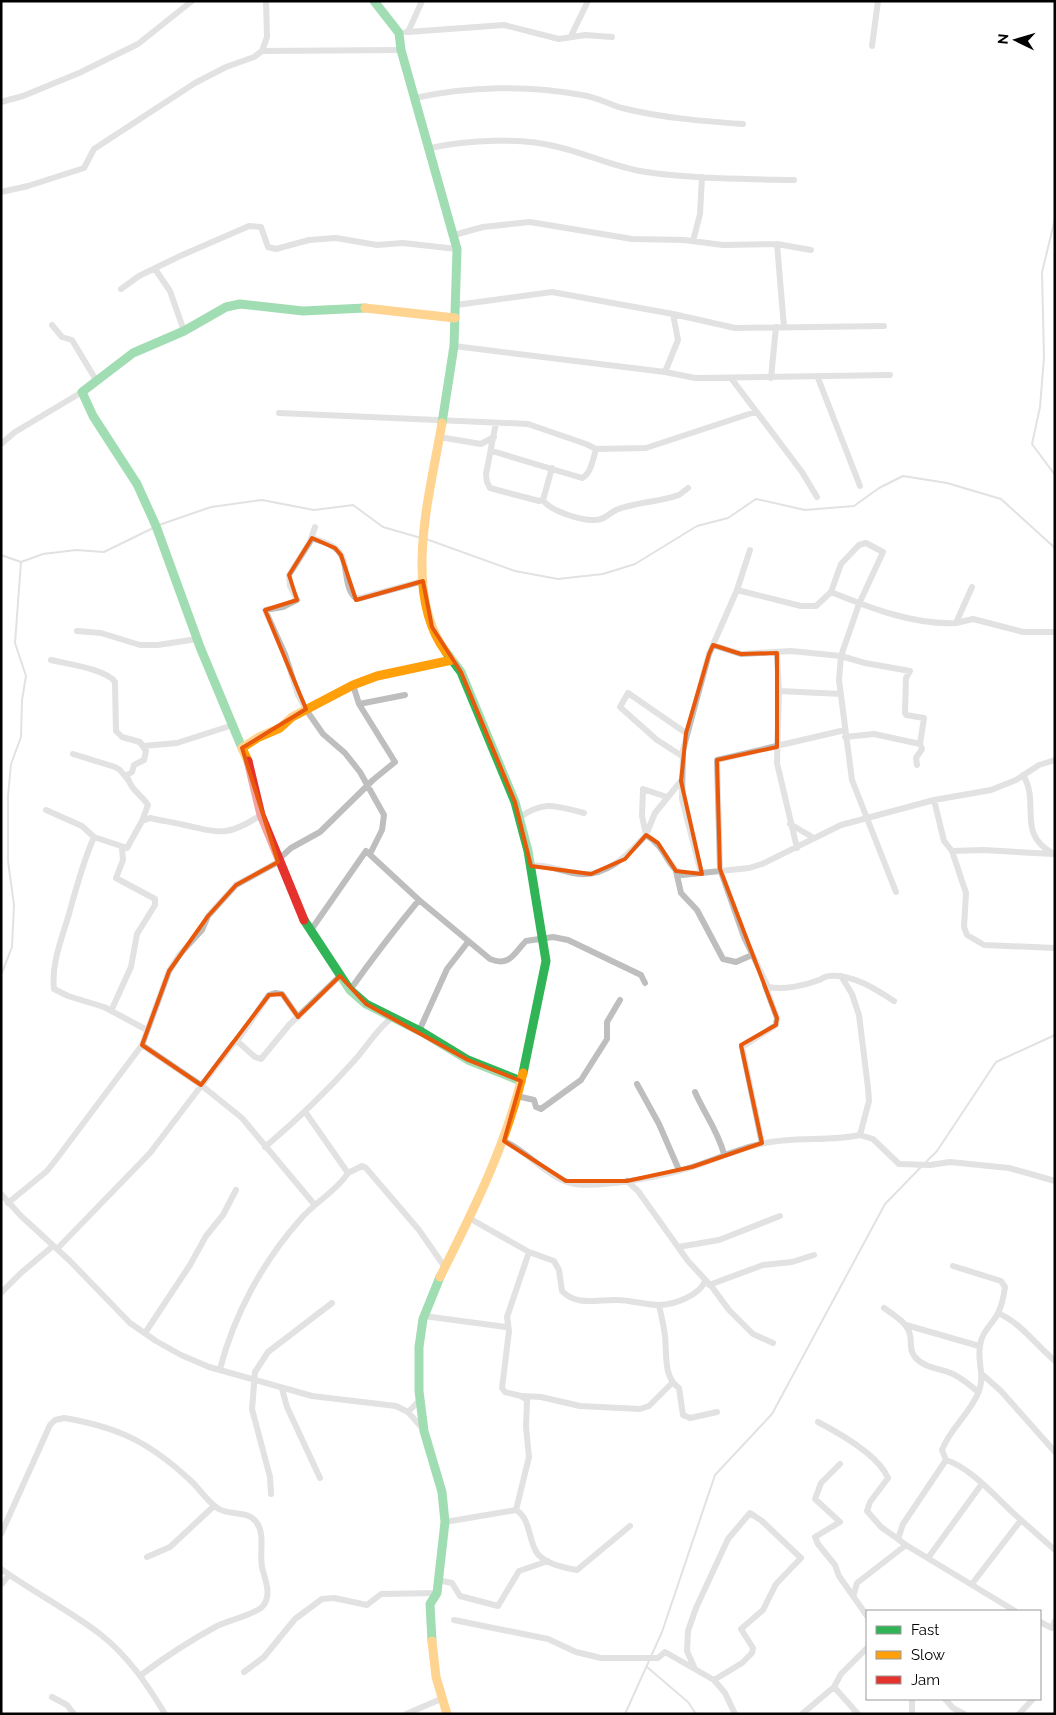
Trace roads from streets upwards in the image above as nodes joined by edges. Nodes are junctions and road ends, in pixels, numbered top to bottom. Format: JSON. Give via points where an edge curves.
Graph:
{"nodes":[{"id":1,"x":192,"y":1,"type":"edge"},
{"id":2,"x":266,"y":1,"type":"edge"},
{"id":3,"x":374,"y":1,"type":"edge"},
{"id":4,"x":422,"y":1,"type":"edge"},
{"id":5,"x":588,"y":1,"type":"edge"},
{"id":6,"x":878,"y":1,"type":"edge"},
{"id":7,"x":404,"y":33,"type":"junction"},
{"id":8,"x":570,"y":36,"type":"junction"},
{"id":9,"x":612,"y":37,"type":"dead end"},
{"id":10,"x":872,"y":46,"type":"dead end"},
{"id":11,"x":262,"y":50,"type":"junction"},
{"id":12,"x":401,"y":50,"type":"junction"},
{"id":13,"x":415,"y":98,"type":"junction"},
{"id":14,"x":1,"y":102,"type":"edge"},
{"id":15,"x":743,"y":124,"type":"dead end"},
{"id":16,"x":430,"y":148,"type":"junction"},
{"id":17,"x":702,"y":177,"type":"junction"},
{"id":18,"x":794,"y":180,"type":"dead end"},
{"id":19,"x":1,"y":192,"type":"edge"},
{"id":20,"x":454,"y":235,"type":"junction"},
{"id":21,"x":692,"y":241,"type":"junction"},
{"id":22,"x":777,"y":244,"type":"junction"},
{"id":23,"x":457,"y":249,"type":"junction"},
{"id":24,"x":811,"y":250,"type":"dead end"},
{"id":25,"x":155,"y":269,"type":"junction"},
{"id":26,"x":121,"y":289,"type":"dead end"},
{"id":27,"x":456,"y":305,"type":"junction"},
{"id":28,"x":673,"y":314,"type":"junction"},
{"id":29,"x":455,"y":318,"type":"junction"},
{"id":30,"x":52,"y":325,"type":"dead end"},
{"id":31,"x":884,"y":326,"type":"dead end"},
{"id":32,"x":776,"y":327,"type":"junction"},
{"id":33,"x":784,"y":327,"type":"junction"},
{"id":34,"x":184,"y":331,"type":"junction"},
{"id":35,"x":454,"y":346,"type":"junction"},
{"id":36,"x":665,"y":372,"type":"junction"},
{"id":37,"x":890,"y":375,"type":"dead end"},
{"id":38,"x":731,"y":378,"type":"junction"},
{"id":39,"x":772,"y":378,"type":"junction"},
{"id":40,"x":818,"y":378,"type":"junction"},
{"id":41,"x":96,"y":380,"type":"junction"},
{"id":42,"x":82,"y":392,"type":"junction"},
{"id":43,"x":755,"y":412,"type":"junction"},
{"id":44,"x":279,"y":413,"type":"dead end"},
{"id":45,"x":440,"y":421,"type":"junction"},
{"id":46,"x":496,"y":422,"type":"junction"},
{"id":47,"x":438,"y":437,"type":"junction"},
{"id":48,"x":494,"y":437,"type":"junction"},
{"id":49,"x":1,"y":444,"type":"edge"},
{"id":50,"x":596,"y":449,"type":"junction"},
{"id":51,"x":492,"y":451,"type":"junction"},
{"id":52,"x":552,"y":468,"type":"junction"},
{"id":53,"x":860,"y":486,"type":"dead end"},
{"id":54,"x":688,"y":488,"type":"dead end"},
{"id":55,"x":817,"y":497,"type":"dead end"},
{"id":56,"x":543,"y":500,"type":"junction"},
{"id":57,"x":315,"y":527,"type":"dead end"},
{"id":58,"x":312,"y":538,"type":"junction"},
{"id":59,"x":750,"y":550,"type":"dead end"},
{"id":60,"x":423,"y":581,"type":"junction"},
{"id":61,"x":972,"y":587,"type":"dead end"},
{"id":62,"x":737,"y":590,"type":"junction"},
{"id":63,"x":831,"y":592,"type":"junction"},
{"id":64,"x":859,"y":604,"type":"junction"},
{"id":65,"x":956,"y":623,"type":"junction"},
{"id":66,"x":77,"y":631,"type":"dead end"},
{"id":67,"x":1055,"y":632,"type":"edge"},
{"id":68,"x":197,"y":639,"type":"junction"},
{"id":69,"x":713,"y":645,"type":"junction"},
{"id":70,"x":777,"y":653,"type":"junction"},
{"id":71,"x":841,"y":656,"type":"junction"},
{"id":72,"x":51,"y":660,"type":"dead end"},
{"id":73,"x":452,"y":660,"type":"junction"},
{"id":74,"x":353,"y":685,"type":"junction"},
{"id":75,"x":779,"y":691,"type":"junction"},
{"id":76,"x":840,"y":694,"type":"junction"},
{"id":77,"x":404,"y":695,"type":"dead end"},
{"id":78,"x":359,"y":704,"type":"junction"},
{"id":79,"x":306,"y":711,"type":"junction"},
{"id":80,"x":233,"y":725,"type":"junction"},
{"id":81,"x":686,"y":733,"type":"junction"},
{"id":82,"x":845,"y":734,"type":"junction"},
{"id":83,"x":920,"y":744,"type":"junction"},
{"id":84,"x":143,"y":746,"type":"junction"},
{"id":85,"x":777,"y":747,"type":"junction"},
{"id":86,"x":242,"y":748,"type":"junction"},
{"id":87,"x":73,"y":754,"type":"dead end"},
{"id":88,"x":682,"y":756,"type":"junction"},
{"id":89,"x":1055,"y":760,"type":"edge"},
{"id":90,"x":917,"y":765,"type":"dead end"},
{"id":91,"x":1023,"y":774,"type":"junction"},
{"id":92,"x":680,"y":780,"type":"junction"},
{"id":93,"x":129,"y":781,"type":"junction"},
{"id":94,"x":368,"y":784,"type":"junction"},
{"id":95,"x":673,"y":789,"type":"junction"},
{"id":96,"x":682,"y":792,"type":"junction"},
{"id":97,"x":667,"y":797,"type":"junction"},
{"id":98,"x":934,"y":800,"type":"junction"},
{"id":99,"x":46,"y":810,"type":"dead end"},
{"id":100,"x":584,"y":813,"type":"dead end"},
{"id":101,"x":261,"y":815,"type":"junction"},
{"id":102,"x":868,"y":816,"type":"junction"},
{"id":103,"x":520,"y":817,"type":"junction"},
{"id":104,"x":142,"y":821,"type":"junction"},
{"id":105,"x":790,"y":824,"type":"junction"},
{"id":106,"x":646,"y":835,"type":"junction"},
{"id":107,"x":94,"y":837,"type":"junction"},
{"id":108,"x":814,"y":838,"type":"junction"},
{"id":109,"x":122,"y":848,"type":"junction"},
{"id":110,"x":796,"y":848,"type":"junction"},
{"id":111,"x":952,"y":851,"type":"junction"},
{"id":112,"x":370,"y":854,"type":"junction"},
{"id":113,"x":1054,"y":854,"type":"edge"},
{"id":114,"x":278,"y":861,"type":"junction"},
{"id":115,"x":531,"y":866,"type":"junction"},
{"id":116,"x":720,"y":869,"type":"junction"},
{"id":117,"x":676,"y":871,"type":"junction"},
{"id":118,"x":701,"y":873,"type":"junction"},
{"id":119,"x":896,"y":892,"type":"dead end"},
{"id":120,"x":419,"y":900,"type":"junction"},
{"id":121,"x":310,"y":930,"type":"junction"},
{"id":122,"x":544,"y":938,"type":"junction"},
{"id":123,"x":468,"y":942,"type":"junction"},
{"id":124,"x":1055,"y":948,"type":"edge"},
{"id":125,"x":752,"y":955,"type":"junction"},
{"id":126,"x":340,"y":976,"type":"junction"},
{"id":127,"x":841,"y":976,"type":"junction"},
{"id":128,"x":645,"y":983,"type":"dead end"},
{"id":129,"x":765,"y":984,"type":"junction"},
{"id":130,"x":350,"y":990,"type":"junction"},
{"id":131,"x":620,"y":1000,"type":"dead end"},
{"id":132,"x":894,"y":1001,"type":"dead end"},
{"id":133,"x":111,"y":1011,"type":"junction"},
{"id":134,"x":298,"y":1017,"type":"junction"},
{"id":135,"x":393,"y":1017,"type":"junction"},
{"id":136,"x":146,"y":1030,"type":"junction"},
{"id":137,"x":419,"y":1031,"type":"junction"},
{"id":138,"x":236,"y":1042,"type":"junction"},
{"id":139,"x":142,"y":1045,"type":"junction"},
{"id":140,"x":521,"y":1081,"type":"junction"},
{"id":141,"x":638,"y":1084,"type":"dead end"},
{"id":142,"x":201,"y":1085,"type":"junction"},
{"id":143,"x":695,"y":1092,"type":"dead end"},
{"id":144,"x":517,"y":1096,"type":"junction"},
{"id":145,"x":306,"y":1112,"type":"junction"},
{"id":146,"x":860,"y":1135,"type":"junction"},
{"id":147,"x":504,"y":1141,"type":"junction"},
{"id":148,"x":762,"y":1143,"type":"junction"},
{"id":149,"x":265,"y":1147,"type":"junction"},
{"id":150,"x":724,"y":1154,"type":"junction"},
{"id":151,"x":679,"y":1170,"type":"junction"},
{"id":152,"x":348,"y":1173,"type":"junction"},
{"id":153,"x":627,"y":1181,"type":"junction"},
{"id":154,"x":1055,"y":1181,"type":"edge"},
{"id":155,"x":236,"y":1190,"type":"dead end"},
{"id":156,"x":1,"y":1194,"type":"edge"},
{"id":157,"x":8,"y":1203,"type":"junction"},
{"id":158,"x":314,"y":1204,"type":"junction"},
{"id":159,"x":780,"y":1216,"type":"dead end"},
{"id":160,"x":469,"y":1218,"type":"junction"},
{"id":161,"x":55,"y":1247,"type":"junction"},
{"id":162,"x":678,"y":1247,"type":"junction"},
{"id":163,"x":529,"y":1252,"type":"junction"},
{"id":164,"x":814,"y":1255,"type":"dead end"},
{"id":165,"x":444,"y":1266,"type":"junction"},
{"id":166,"x":953,"y":1266,"type":"dead end"},
{"id":167,"x":707,"y":1283,"type":"junction"},
{"id":168,"x":1,"y":1294,"type":"edge"},
{"id":169,"x":332,"y":1303,"type":"dead end"},
{"id":170,"x":659,"y":1305,"type":"junction"},
{"id":171,"x":884,"y":1308,"type":"dead end"},
{"id":172,"x":998,"y":1313,"type":"junction"},
{"id":173,"x":424,"y":1316,"type":"junction"},
{"id":174,"x":906,"y":1325,"type":"junction"},
{"id":175,"x":506,"y":1327,"type":"junction"},
{"id":176,"x":145,"y":1333,"type":"junction"},
{"id":177,"x":773,"y":1343,"type":"dead end"},
{"id":178,"x":980,"y":1346,"type":"junction"},
{"id":179,"x":1055,"y":1361,"type":"edge"},
{"id":180,"x":220,"y":1369,"type":"junction"},
{"id":181,"x":982,"y":1375,"type":"junction"},
{"id":182,"x":253,"y":1378,"type":"junction"},
{"id":183,"x":672,"y":1383,"type":"junction"},
{"id":184,"x":282,"y":1389,"type":"junction"},
{"id":185,"x":978,"y":1392,"type":"junction"},
{"id":186,"x":521,"y":1396,"type":"junction"},
{"id":187,"x":420,"y":1400,"type":"junction"},
{"id":188,"x":408,"y":1412,"type":"junction"},
{"id":189,"x":717,"y":1412,"type":"dead end"},
{"id":190,"x":818,"y":1422,"type":"dead end"},
{"id":191,"x":424,"y":1432,"type":"junction"},
{"id":192,"x":1055,"y":1452,"type":"edge"},
{"id":193,"x":946,"y":1460,"type":"junction"},
{"id":194,"x":840,"y":1464,"type":"dead end"},
{"id":195,"x":320,"y":1478,"type":"dead end"},
{"id":196,"x":981,"y":1485,"type":"junction"},
{"id":197,"x":271,"y":1494,"type":"dead end"},
{"id":198,"x":214,"y":1506,"type":"junction"},
{"id":199,"x":516,"y":1510,"type":"junction"},
{"id":200,"x":1021,"y":1520,"type":"junction"},
{"id":201,"x":445,"y":1522,"type":"junction"},
{"id":202,"x":630,"y":1526,"type":"dead end"},
{"id":203,"x":1,"y":1534,"type":"edge"},
{"id":204,"x":898,"y":1538,"type":"junction"},
{"id":205,"x":906,"y":1545,"type":"junction"},
{"id":206,"x":1055,"y":1550,"type":"edge"},
{"id":207,"x":537,"y":1554,"type":"junction"},
{"id":208,"x":147,"y":1557,"type":"dead end"},
{"id":209,"x":928,"y":1558,"type":"junction"},
{"id":210,"x":548,"y":1561,"type":"junction"},
{"id":211,"x":533,"y":1566,"type":"junction"},
{"id":212,"x":1,"y":1568,"type":"edge"},
{"id":213,"x":9,"y":1575,"type":"junction"},
{"id":214,"x":437,"y":1580,"type":"junction"},
{"id":215,"x":972,"y":1584,"type":"junction"},
{"id":216,"x":1,"y":1585,"type":"edge"},
{"id":217,"x":437,"y":1593,"type":"junction"},
{"id":218,"x":854,"y":1594,"type":"junction"},
{"id":219,"x":1013,"y":1610,"type":"edge"},
{"id":220,"x":866,"y":1614,"type":"edge"},
{"id":221,"x":454,"y":1620,"type":"dead end"},
{"id":222,"x":1041,"y":1622,"type":"edge"},
{"id":223,"x":1054,"y":1626,"type":"edge"},
{"id":224,"x":866,"y":1649,"type":"edge"},
{"id":225,"x":694,"y":1667,"type":"junction"},
{"id":226,"x":244,"y":1672,"type":"dead end"},
{"id":227,"x":141,"y":1675,"type":"junction"},
{"id":228,"x":714,"y":1680,"type":"junction"},
{"id":229,"x":834,"y":1687,"type":"junction"},
{"id":230,"x":52,"y":1697,"type":"dead end"},
{"id":231,"x":441,"y":1699,"type":"junction"},
{"id":232,"x":912,"y":1700,"type":"edge"},
{"id":233,"x":945,"y":1700,"type":"edge"},
{"id":234,"x":1032,"y":1700,"type":"edge"},
{"id":235,"x":74,"y":1714,"type":"edge"},
{"id":236,"x":165,"y":1714,"type":"edge"},
{"id":237,"x":406,"y":1714,"type":"edge"},
{"id":238,"x":447,"y":1714,"type":"edge"},
{"id":239,"x":735,"y":1714,"type":"edge"},
{"id":240,"x":802,"y":1714,"type":"edge"},
{"id":241,"x":858,"y":1714,"type":"edge"},
{"id":242,"x":912,"y":1714,"type":"edge"},
{"id":243,"x":964,"y":1714,"type":"edge"},
{"id":244,"x":1019,"y":1714,"type":"edge"}],
"edges":[{"from":1,"to":14,"type":"street","via":[[133,47],[24,96]]},
{"from":2,"to":11,"type":"street","via":[[267,37]]},
{"from":3,"to":7,"type":"street"},
{"from":4,"to":7,"type":"street"},
{"from":5,"to":8,"type":"street"},
{"from":6,"to":10,"type":"street"},
{"from":7,"to":8,"type":"street","via":[[504,24],[559,39]]},
{"from":7,"to":12,"type":"street"},
{"from":8,"to":9,"type":"street"},
{"from":11,"to":12,"type":"street"},
{"from":11,"to":19,"type":"street","via":[[254,57],[195,83],[94,149],[84,168]]},
{"from":12,"to":13,"type":"street"},
{"from":13,"to":15,"type":"street","via":[[482,88],[567,93],[686,120]]},
{"from":13,"to":16,"type":"street"},
{"from":16,"to":17,"type":"street","via":[[495,142],[543,143],[645,172]]},
{"from":16,"to":20,"type":"street"},
{"from":17,"to":18,"type":"street"},
{"from":17,"to":21,"type":"street","via":[[700,214]]},
{"from":20,"to":21,"type":"street","via":[[483,227],[530,222],[632,239]]},
{"from":20,"to":23,"type":"street"},
{"from":21,"to":22,"type":"street","via":[[723,245]]},
{"from":22,"to":24,"type":"street"},
{"from":22,"to":33,"type":"street"},
{"from":23,"to":25,"type":"street","via":[[403,243],[377,245],[336,238],[309,240],[276,249],[268,247],[261,228],[249,226]]},
{"from":23,"to":27,"type":"street"},
{"from":25,"to":26,"type":"street"},
{"from":25,"to":34,"type":"street","via":[[170,291]]},
{"from":27,"to":28,"type":"street","via":[[552,292]]},
{"from":27,"to":29,"type":"street"},
{"from":28,"to":32,"type":"street","via":[[735,328]]},
{"from":28,"to":36,"type":"street","via":[[678,340]]},
{"from":29,"to":34,"type":"street","via":[[358,307],[303,311],[240,304],[226,307]]},
{"from":29,"to":35,"type":"street"},
{"from":30,"to":41,"type":"street","via":[[62,337],[72,340]]},
{"from":31,"to":33,"type":"street"},
{"from":32,"to":33,"type":"street"},
{"from":32,"to":39,"type":"street"},
{"from":34,"to":41,"type":"street","via":[[132,353]]},
{"from":35,"to":36,"type":"street"},
{"from":35,"to":45,"type":"street"},
{"from":36,"to":38,"type":"street","via":[[696,378]]},
{"from":37,"to":40,"type":"street"},
{"from":38,"to":39,"type":"street"},
{"from":38,"to":43,"type":"street"},
{"from":39,"to":40,"type":"street"},
{"from":40,"to":53,"type":"street"},
{"from":41,"to":42,"type":"street"},
{"from":42,"to":49,"type":"street"},
{"from":42,"to":68,"type":"street","via":[[137,484],[156,526]]},
{"from":43,"to":50,"type":"street","via":[[646,448]]},
{"from":43,"to":55,"type":"street","via":[[802,472]]},
{"from":44,"to":45,"type":"street"},
{"from":45,"to":46,"type":"street"},
{"from":45,"to":47,"type":"street"},
{"from":46,"to":48,"type":"street"},
{"from":46,"to":50,"type":"street","via":[[528,424]]},
{"from":47,"to":48,"type":"street","via":[[481,444]]},
{"from":47,"to":60,"type":"street","via":[[423,538]]},
{"from":48,"to":51,"type":"street"},
{"from":50,"to":52,"type":"street","via":[[589,470],[582,478]]},
{"from":51,"to":52,"type":"street"},
{"from":51,"to":56,"type":"street","via":[[486,474],[490,488]]},
{"from":52,"to":56,"type":"street"},
{"from":54,"to":56,"type":"street","via":[[679,495],[615,511],[604,519],[596,520],[556,509]]},
{"from":57,"to":58,"type":"street"},
{"from":58,"to":60,"type":"street","via":[[335,548],[341,555],[350,591],[357,599]]},
{"from":58,"to":79,"type":"street","via":[[289,575],[297,600],[266,610]]},
{"from":59,"to":62,"type":"street"},
{"from":60,"to":73,"type":"street","via":[[432,627]]},
{"from":61,"to":65,"type":"street"},
{"from":62,"to":63,"type":"street","via":[[809,608]]},
{"from":62,"to":69,"type":"street"},
{"from":63,"to":64,"type":"street"},
{"from":63,"to":64,"type":"street","via":[[841,564],[859,545],[866,543],[882,552]]},
{"from":64,"to":65,"type":"street","via":[[909,619]]},
{"from":64,"to":71,"type":"street"},
{"from":65,"to":67,"type":"street","via":[[973,619],[1023,632]]},
{"from":66,"to":68,"type":"street","via":[[102,633],[140,645]]},
{"from":68,"to":80,"type":"street"},
{"from":69,"to":70,"type":"street","via":[[740,654]]},
{"from":69,"to":81,"type":"street"},
{"from":70,"to":71,"type":"street"},
{"from":70,"to":75,"type":"street"},
{"from":71,"to":76,"type":"street"},
{"from":71,"to":83,"type":"street","via":[[865,664],[910,671],[906,678],[905,713],[924,718]]},
{"from":72,"to":84,"type":"street","via":[[113,679],[117,687],[116,731]]},
{"from":73,"to":74,"type":"street","via":[[377,676]]},
{"from":73,"to":103,"type":"street","via":[[464,680]]},
{"from":74,"to":78,"type":"street"},
{"from":74,"to":79,"type":"street"},
{"from":75,"to":76,"type":"street"},
{"from":75,"to":85,"type":"street"},
{"from":76,"to":82,"type":"street"},
{"from":77,"to":78,"type":"street"},
{"from":78,"to":94,"type":"street","via":[[395,762]]},
{"from":79,"to":86,"type":"street"},
{"from":79,"to":94,"type":"street","via":[[318,729],[345,753]]},
{"from":80,"to":84,"type":"street","via":[[177,742]]},
{"from":80,"to":86,"type":"street"},
{"from":81,"to":88,"type":"street"},
{"from":81,"to":88,"type":"street","via":[[628,693],[620,707],[657,740]]},
{"from":82,"to":83,"type":"street","via":[[874,734]]},
{"from":82,"to":85,"type":"street"},
{"from":82,"to":102,"type":"street","via":[[852,780]]},
{"from":83,"to":90,"type":"street","via":[[922,749],[916,758]]},
{"from":84,"to":93,"type":"street","via":[[146,752],[144,760],[134,765],[127,775]]},
{"from":85,"to":105,"type":"street","via":[[778,768]]},
{"from":85,"to":116,"type":"street","via":[[717,760]]},
{"from":86,"to":101,"type":"street"},
{"from":87,"to":93,"type":"street","via":[[115,767]]},
{"from":88,"to":92,"type":"street"},
{"from":89,"to":91,"type":"street"},
{"from":91,"to":98,"type":"street","via":[[1016,780],[980,793]]},
{"from":91,"to":113,"type":"street","via":[[1029,788],[1031,831],[1038,844]]},
{"from":92,"to":95,"type":"street"},
{"from":92,"to":96,"type":"street"},
{"from":93,"to":104,"type":"street","via":[[131,788],[148,805]]},
{"from":94,"to":112,"type":"street","via":[[384,815],[382,830]]},
{"from":94,"to":114,"type":"street","via":[[320,832],[291,848]]},
{"from":95,"to":96,"type":"street"},
{"from":95,"to":97,"type":"street"},
{"from":96,"to":118,"type":"street"},
{"from":97,"to":106,"type":"street","via":[[655,813]]},
{"from":97,"to":106,"type":"street","via":[[643,789],[642,816]]},
{"from":98,"to":102,"type":"street"},
{"from":98,"to":111,"type":"street","via":[[944,841]]},
{"from":99,"to":107,"type":"street","via":[[82,826]]},
{"from":100,"to":103,"type":"street","via":[[548,804]]},
{"from":101,"to":104,"type":"street","via":[[233,830],[222,832],[150,818]]},
{"from":101,"to":114,"type":"street"},
{"from":102,"to":108,"type":"street","via":[[841,824]]},
{"from":102,"to":119,"type":"street"},
{"from":103,"to":115,"type":"street"},
{"from":104,"to":109,"type":"street","via":[[127,848]]},
{"from":105,"to":108,"type":"street"},
{"from":105,"to":110,"type":"street"},
{"from":106,"to":115,"type":"street","via":[[625,859],[591,874]]},
{"from":106,"to":117,"type":"street","via":[[658,843]]},
{"from":107,"to":109,"type":"street"},
{"from":107,"to":133,"type":"street","via":[[60,938],[53,979],[58,993]]},
{"from":108,"to":110,"type":"street"},
{"from":109,"to":133,"type":"street","via":[[123,860],[116,878],[149,894],[155,899],[155,905],[137,934],[131,966]]},
{"from":110,"to":116,"type":"street","via":[[750,868]]},
{"from":111,"to":113,"type":"street"},
{"from":111,"to":124,"type":"street","via":[[966,893],[964,927],[967,935],[990,945]]},
{"from":112,"to":120,"type":"street"},
{"from":112,"to":121,"type":"street","via":[[366,851],[363,854]]},
{"from":114,"to":121,"type":"street","via":[[299,913]]},
{"from":114,"to":136,"type":"street","via":[[236,885],[208,916],[202,930],[169,971],[154,1018]]},
{"from":115,"to":122,"type":"street"},
{"from":116,"to":118,"type":"street"},
{"from":116,"to":125,"type":"street"},
{"from":117,"to":118,"type":"street","via":[[682,875]]},
{"from":117,"to":125,"type":"street","via":[[681,893],[696,910],[723,960],[736,962]]},
{"from":120,"to":123,"type":"street"},
{"from":120,"to":130,"type":"street","via":[[392,931]]},
{"from":121,"to":126,"type":"street"},
{"from":122,"to":123,"type":"street","via":[[526,941],[507,962],[501,964]]},
{"from":122,"to":128,"type":"street","via":[[568,940],[640,975]]},
{"from":122,"to":140,"type":"street","via":[[543,984]]},
{"from":123,"to":137,"type":"street","via":[[447,969]]},
{"from":125,"to":129,"type":"street"},
{"from":126,"to":130,"type":"street"},
{"from":126,"to":134,"type":"street"},
{"from":127,"to":129,"type":"street","via":[[827,976],[791,987],[774,988]]},
{"from":127,"to":132,"type":"street","via":[[874,988]]},
{"from":127,"to":146,"type":"street","via":[[859,1015],[868,1088],[869,1101]]},
{"from":129,"to":148,"type":"street","via":[[777,1018],[776,1025],[742,1047]]},
{"from":130,"to":135,"type":"street","via":[[366,1004]]},
{"from":131,"to":144,"type":"street","via":[[607,1022],[607,1039],[581,1080],[541,1109],[536,1107],[534,1100]]},
{"from":133,"to":136,"type":"street"},
{"from":134,"to":138,"type":"street","via":[[262,1059]]},
{"from":134,"to":138,"type":"street","via":[[282,994],[275,992],[269,995]]},
{"from":135,"to":137,"type":"street"},
{"from":135,"to":145,"type":"street"},
{"from":136,"to":139,"type":"street"},
{"from":137,"to":140,"type":"street","via":[[468,1060]]},
{"from":138,"to":142,"type":"street"},
{"from":139,"to":142,"type":"street"},
{"from":139,"to":157,"type":"street","via":[[47,1171]]},
{"from":140,"to":144,"type":"street"},
{"from":141,"to":151,"type":"street"},
{"from":142,"to":149,"type":"street","via":[[242,1118]]},
{"from":142,"to":161,"type":"street","via":[[150,1153]]},
{"from":143,"to":150,"type":"street","via":[[720,1138]]},
{"from":144,"to":147,"type":"street"},
{"from":145,"to":149,"type":"street"},
{"from":145,"to":152,"type":"street"},
{"from":146,"to":148,"type":"street"},
{"from":146,"to":154,"type":"street","via":[[873,1139],[899,1164],[950,1162],[1009,1168]]},
{"from":147,"to":153,"type":"street","via":[[575,1184]]},
{"from":147,"to":160,"type":"street"},
{"from":148,"to":150,"type":"street"},
{"from":149,"to":158,"type":"street"},
{"from":150,"to":151,"type":"street"},
{"from":151,"to":153,"type":"street"},
{"from":152,"to":158,"type":"street","via":[[332,1191]]},
{"from":152,"to":165,"type":"street","via":[[362,1166],[366,1168],[419,1230]]},
{"from":153,"to":162,"type":"street","via":[[638,1191]]},
{"from":155,"to":176,"type":"street"},
{"from":156,"to":157,"type":"street"},
{"from":157,"to":161,"type":"street"},
{"from":158,"to":180,"type":"street","via":[[263,1268],[237,1321]]},
{"from":159,"to":162,"type":"street","via":[[719,1240]]},
{"from":160,"to":163,"type":"street"},
{"from":160,"to":165,"type":"street"},
{"from":161,"to":168,"type":"street","via":[[22,1272]]},
{"from":161,"to":176,"type":"street","via":[[106,1300]]},
{"from":162,"to":167,"type":"street"},
{"from":163,"to":170,"type":"street","via":[[558,1264],[562,1291],[573,1298],[596,1303],[614,1300]]},
{"from":163,"to":175,"type":"street","via":[[512,1298]]},
{"from":164,"to":167,"type":"street","via":[[792,1262],[763,1265]]},
{"from":165,"to":173,"type":"street"},
{"from":166,"to":172,"type":"street","via":[[1001,1282],[1005,1287]]},
{"from":167,"to":170,"type":"street","via":[[696,1292]]},
{"from":167,"to":177,"type":"street","via":[[746,1328]]},
{"from":169,"to":182,"type":"street","via":[[268,1352],[259,1362]]},
{"from":170,"to":183,"type":"street","via":[[665,1357]]},
{"from":171,"to":174,"type":"street"},
{"from":172,"to":178,"type":"street","via":[[986,1328]]},
{"from":172,"to":179,"type":"street","via":[[1006,1316]]},
{"from":173,"to":175,"type":"street"},
{"from":173,"to":187,"type":"street","via":[[419,1347]]},
{"from":174,"to":178,"type":"street"},
{"from":174,"to":185,"type":"street","via":[[914,1357],[927,1366],[964,1380]]},
{"from":175,"to":186,"type":"street","via":[[508,1338],[502,1388],[505,1392]]},
{"from":176,"to":180,"type":"street","via":[[181,1354]]},
{"from":178,"to":181,"type":"street"},
{"from":180,"to":182,"type":"street"},
{"from":181,"to":185,"type":"street"},
{"from":181,"to":192,"type":"street","via":[[1001,1391]]},
{"from":182,"to":184,"type":"street"},
{"from":182,"to":197,"type":"street","via":[[252,1409],[270,1477]]},
{"from":183,"to":186,"type":"street","via":[[649,1406],[640,1409],[580,1406]]},
{"from":183,"to":189,"type":"street","via":[[679,1388],[686,1418]]},
{"from":184,"to":188,"type":"street","via":[[396,1406]]},
{"from":184,"to":195,"type":"street"},
{"from":185,"to":193,"type":"street","via":[[945,1441],[942,1450]]},
{"from":186,"to":199,"type":"street","via":[[527,1400],[528,1406],[529,1457]]},
{"from":187,"to":188,"type":"street"},
{"from":187,"to":191,"type":"street"},
{"from":188,"to":191,"type":"street"},
{"from":190,"to":204,"type":"street","via":[[842,1435],[886,1473],[888,1478],[867,1511],[881,1527]]},
{"from":191,"to":201,"type":"street","via":[[442,1492]]},
{"from":193,"to":196,"type":"street","via":[[956,1463]]},
{"from":193,"to":204,"type":"street","via":[[903,1524]]},
{"from":194,"to":218,"type":"street","via":[[821,1483],[815,1499],[840,1522],[815,1537]]},
{"from":196,"to":200,"type":"street"},
{"from":196,"to":209,"type":"street"},
{"from":198,"to":203,"type":"street","via":[[191,1481],[140,1442],[118,1430],[64,1418],[50,1425]]},
{"from":198,"to":208,"type":"street","via":[[170,1547]]},
{"from":198,"to":227,"type":"street","via":[[226,1512],[250,1515],[257,1523],[261,1533],[261,1565],[268,1588],[267,1600],[262,1607],[219,1626]]},
{"from":199,"to":201,"type":"street"},
{"from":199,"to":207,"type":"street","via":[[524,1518]]},
{"from":200,"to":206,"type":"street"},
{"from":200,"to":215,"type":"street"},
{"from":201,"to":214,"type":"street"},
{"from":202,"to":210,"type":"street","via":[[582,1568],[572,1569]]},
{"from":204,"to":205,"type":"street"},
{"from":205,"to":209,"type":"street"},
{"from":205,"to":218,"type":"street","via":[[857,1583]]},
{"from":207,"to":210,"type":"street"},
{"from":207,"to":211,"type":"street"},
{"from":209,"to":215,"type":"street"},
{"from":210,"to":211,"type":"street"},
{"from":211,"to":214,"type":"street","via":[[515,1574],[498,1606],[460,1596],[452,1583]]},
{"from":212,"to":213,"type":"street"},
{"from":213,"to":216,"type":"street"},
{"from":213,"to":227,"type":"street","via":[[99,1633]]},
{"from":214,"to":217,"type":"street"},
{"from":215,"to":219,"type":"street"},
{"from":217,"to":226,"type":"street","via":[[381,1594],[367,1604],[322,1599],[295,1619],[264,1657]]},
{"from":217,"to":231,"type":"street","via":[[430,1604],[429,1621]]},
{"from":218,"to":220,"type":"street"},
{"from":221,"to":225,"type":"street","via":[[548,1640],[601,1658],[658,1658],[666,1652]]},
{"from":222,"to":223,"type":"street"},
{"from":224,"to":229,"type":"street","via":[[841,1674]]},
{"from":225,"to":228,"type":"street"},
{"from":225,"to":228,"type":"street","via":[[687,1651],[688,1631],[696,1608],[728,1538],[750,1513],[801,1558],[776,1584],[763,1610],[741,1629],[753,1648],[752,1652],[742,1663]]},
{"from":227,"to":236,"type":"street"},
{"from":228,"to":239,"type":"street","via":[[725,1693]]},
{"from":229,"to":240,"type":"street"},
{"from":229,"to":241,"type":"street"},
{"from":230,"to":235,"type":"street","via":[[67,1705]]},
{"from":231,"to":237,"type":"street"},
{"from":231,"to":238,"type":"street"},
{"from":232,"to":242,"type":"street"},
{"from":233,"to":243,"type":"street"},
{"from":234,"to":244,"type":"street"}]}
